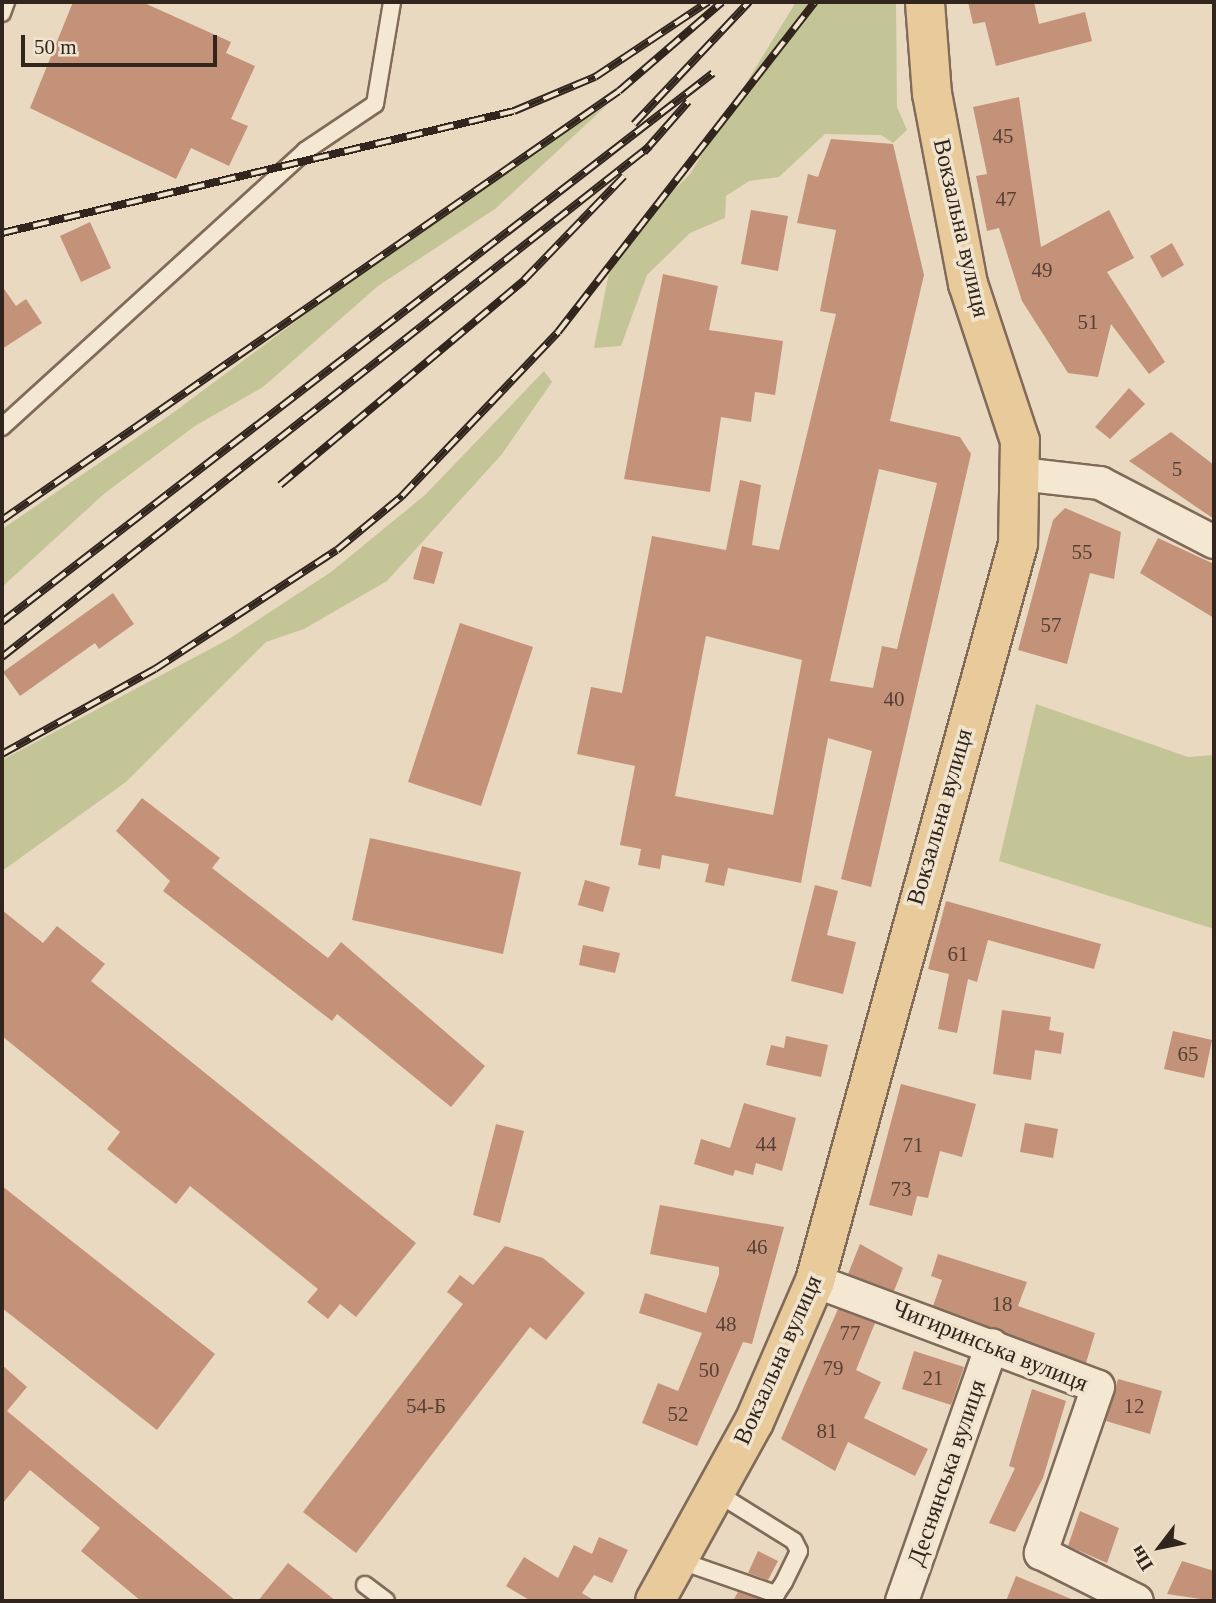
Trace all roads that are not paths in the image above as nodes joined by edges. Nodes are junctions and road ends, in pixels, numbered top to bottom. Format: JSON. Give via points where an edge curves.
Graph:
{"nodes":[{"id":1,"x":6,"y":2,"type":"edge"},
{"id":2,"x":392,"y":2,"type":"edge"},
{"id":3,"x":925,"y":2,"type":"edge"},
{"id":4,"x":2,"y":13,"type":"edge"},
{"id":5,"x":2,"y":427,"type":"edge"},
{"id":6,"x":1020,"y":474,"type":"junction"},
{"id":7,"x":1214,"y":542,"type":"edge"},
{"id":8,"x":815,"y":1281,"type":"junction"},
{"id":9,"x":992,"y":1345,"type":"junction"},
{"id":10,"x":717,"y":1493,"type":"junction"},
{"id":11,"x":681,"y":1560,"type":"junction"},
{"id":12,"x":365,"y":1585,"type":"dead end"},
{"id":13,"x":386,"y":1601,"type":"edge"},
{"id":14,"x":655,"y":1601,"type":"edge"},
{"id":15,"x":902,"y":1601,"type":"edge"},
{"id":16,"x":1137,"y":1601,"type":"edge"}],
"edges":[{"from":1,"to":4,"type":"lane"},
{"from":2,"to":5,"type":"lane","via":[[375,104],[305,151]]},
{"from":3,"to":6,"type":"main road","name":"Вокзальна вулиця","via":[[932,94],[968,284],[1020,440]]},
{"from":6,"to":7,"type":"street","via":[[1100,483]]},
{"from":6,"to":8,"type":"main road","name":"Вокзальна вулиця","via":[[1018,544]]},
{"from":8,"to":9,"type":"street","name":"Чигиринська вулиця"},
{"from":8,"to":10,"type":"main road","name":"Вокзальна вулиця"},
{"from":9,"to":15,"type":"street","name":"Деснянська вулиця"},
{"from":9,"to":16,"type":"street","name":"Чигиринська вулиця","via":[[1098,1387],[1041,1553]]},
{"from":10,"to":11,"type":"main road","name":"Вокзальна вулиця"},
{"from":10,"to":11,"type":"lane","via":[[794,1541],[799,1551],[785,1582],[776,1594]]},
{"from":11,"to":14,"type":"main road","name":"Вокзальна вулиця"},
{"from":12,"to":13,"type":"lane"}]}
